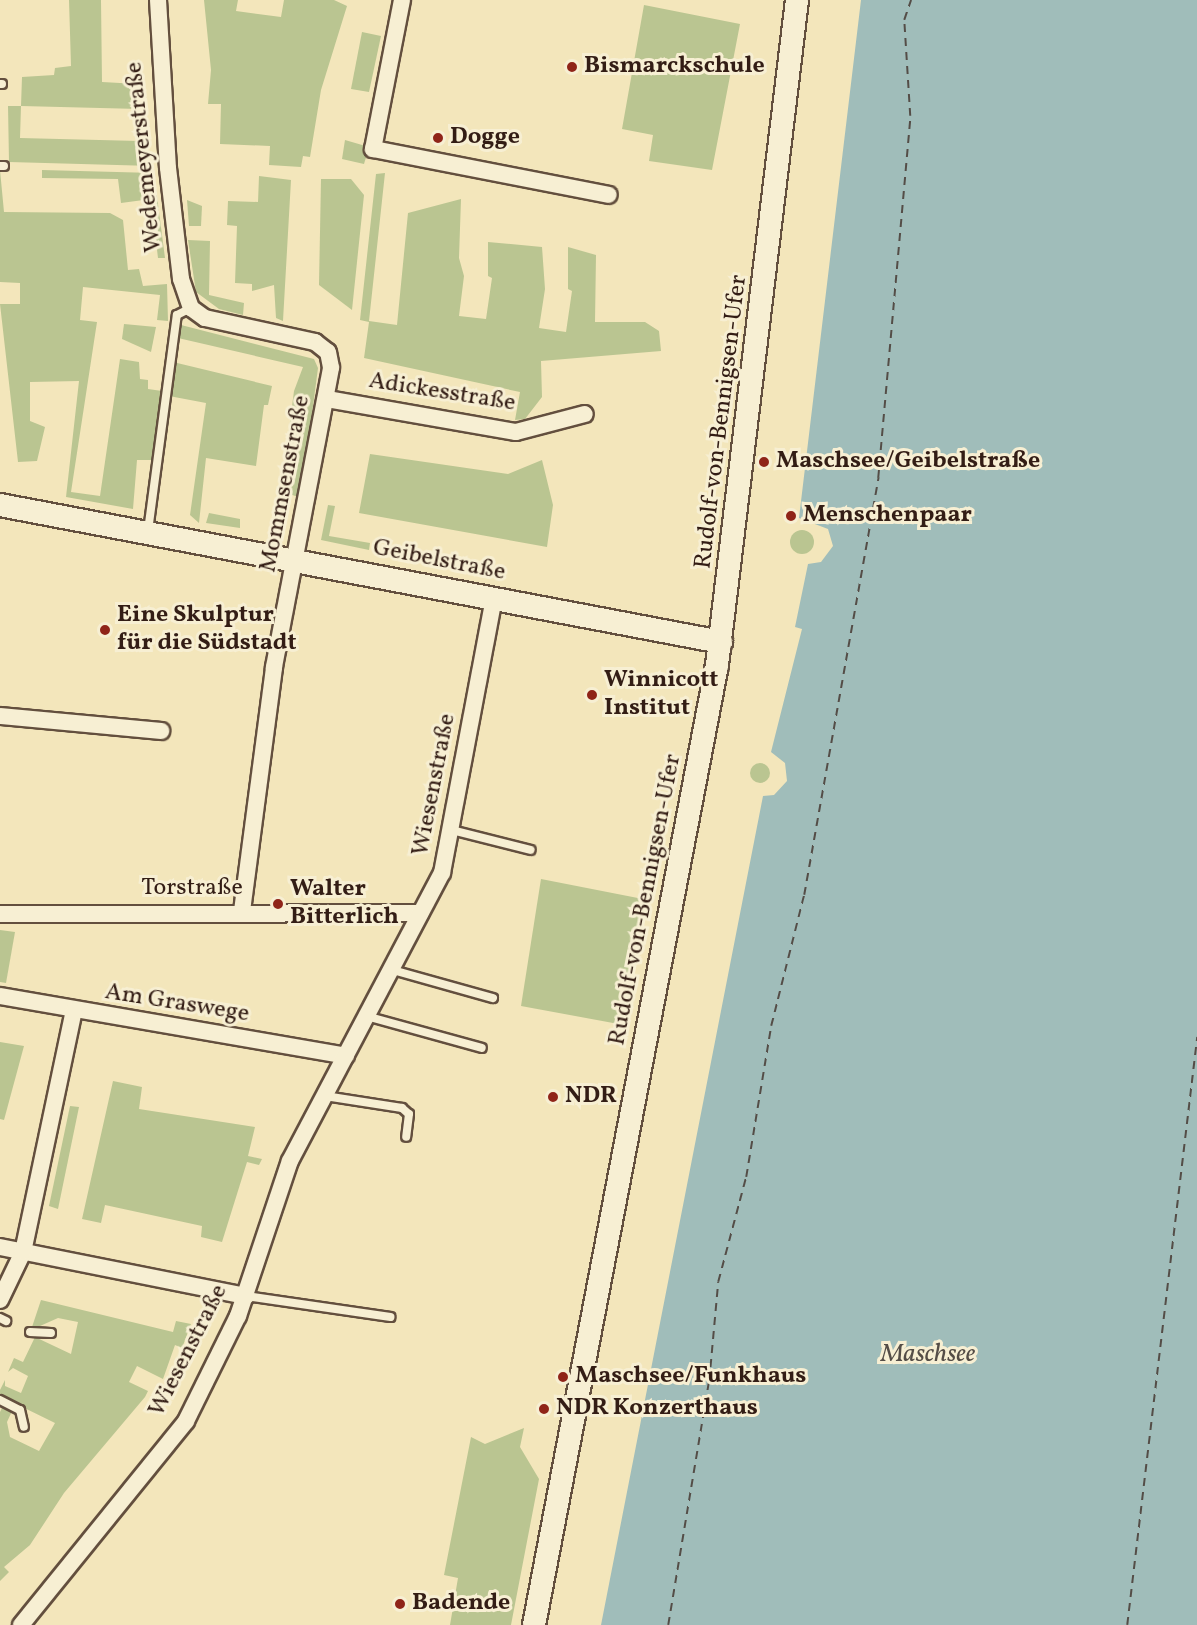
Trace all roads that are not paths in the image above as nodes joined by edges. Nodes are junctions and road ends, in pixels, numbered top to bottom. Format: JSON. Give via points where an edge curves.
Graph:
{"nodes":[{"id":1,"x":158,"y":0,"type":"edge"},
{"id":2,"x":402,"y":0,"type":"edge"},
{"id":3,"x":797,"y":0,"type":"edge"},
{"id":4,"x":609,"y":195,"type":"dead end"},
{"id":5,"x":191,"y":308,"type":"junction"},
{"id":6,"x":327,"y":399,"type":"junction"},
{"id":7,"x":585,"y":414,"type":"dead end"},
{"id":8,"x":0,"y":505,"type":"edge"},
{"id":9,"x":148,"y":533,"type":"junction"},
{"id":10,"x":297,"y":562,"type":"junction"},
{"id":11,"x":494,"y":599,"type":"junction"},
{"id":12,"x":721,"y":642,"type":"junction"},
{"id":13,"x":0,"y":716,"type":"edge"},
{"id":14,"x":161,"y":731,"type":"dead end"},
{"id":15,"x":452,"y":830,"type":"junction"},
{"id":16,"x":531,"y":850,"type":"dead end"},
{"id":17,"x":242,"y":912,"type":"junction"},
{"id":18,"x":420,"y":913,"type":"junction"},
{"id":19,"x":0,"y":914,"type":"edge"},
{"id":20,"x":389,"y":969,"type":"junction"},
{"id":21,"x":0,"y":996,"type":"edge"},
{"id":22,"x":493,"y":998,"type":"dead end"},
{"id":23,"x":74,"y":1011,"type":"junction"},
{"id":24,"x":366,"y":1016,"type":"junction"},
{"id":25,"x":482,"y":1048,"type":"dead end"},
{"id":26,"x":346,"y":1056,"type":"junction"},
{"id":27,"x":324,"y":1096,"type":"junction"},
{"id":28,"x":406,"y":1137,"type":"dead end"},
{"id":29,"x":0,"y":1247,"type":"edge"},
{"id":30,"x":23,"y":1252,"type":"junction"},
{"id":31,"x":246,"y":1296,"type":"junction"},
{"id":32,"x":0,"y":1300,"type":"edge"},
{"id":33,"x":390,"y":1317,"type":"dead end"},
{"id":34,"x":30,"y":1332,"type":"dead end"},
{"id":35,"x":51,"y":1333,"type":"dead end"},
{"id":36,"x":0,"y":1400,"type":"edge"},
{"id":37,"x":24,"y":1427,"type":"dead end"},
{"id":38,"x":21,"y":1625,"type":"edge"},
{"id":39,"x":534,"y":1625,"type":"edge"}],
"edges":[{"from":1,"to":5,"type":"street","name":"Wedemeyerstraße","via":[[168,168],[181,279]]},
{"from":2,"to":4,"type":"street","via":[[373,149]]},
{"from":3,"to":12,"type":"street","name":"Rudolf-von-Bennigsen-Ufer"},
{"from":5,"to":6,"type":"street","name":"Mommsenstraße","via":[[205,318],[315,342],[328,352]]},
{"from":5,"to":9,"type":"lane","via":[[177,315]]},
{"from":6,"to":7,"type":"street","name":"Adickesstraße","via":[[516,432]]},
{"from":6,"to":10,"type":"street","name":"Mommsenstraße"},
{"from":8,"to":9,"type":"street","name":"Geibelstraße"},
{"from":9,"to":10,"type":"street","name":"Geibelstraße"},
{"from":10,"to":11,"type":"street","name":"Geibelstraße"},
{"from":10,"to":17,"type":"street","name":"Mommsenstraße","via":[[274,668]]},
{"from":11,"to":12,"type":"street","name":"Geibelstraße"},
{"from":11,"to":15,"type":"street","name":"Wiesenstraße"},
{"from":12,"to":39,"type":"street","name":"Rudolf-von-Bennigsen-Ufer"},
{"from":13,"to":14,"type":"street"},
{"from":15,"to":16,"type":"lane"},
{"from":15,"to":18,"type":"street","name":"Wiesenstraße","via":[[442,873]]},
{"from":17,"to":18,"type":"street","name":"Torstraße"},
{"from":17,"to":19,"type":"street","name":"Torstraße"},
{"from":18,"to":20,"type":"street","name":"Wiesenstraße"},
{"from":20,"to":22,"type":"lane"},
{"from":20,"to":24,"type":"street","name":"Wiesenstraße"},
{"from":21,"to":23,"type":"street","name":"Am Graswege"},
{"from":23,"to":26,"type":"street","name":"Am Graswege"},
{"from":23,"to":30,"type":"street"},
{"from":24,"to":25,"type":"lane"},
{"from":24,"to":26,"type":"street","name":"Wiesenstraße"},
{"from":26,"to":27,"type":"street","name":"Wiesenstraße"},
{"from":27,"to":28,"type":"lane","via":[[402,1108],[409,1114]]},
{"from":27,"to":31,"type":"street","name":"Wiesenstraße","via":[[290,1161]]},
{"from":29,"to":30,"type":"street"},
{"from":30,"to":31,"type":"street"},
{"from":30,"to":32,"type":"street"},
{"from":31,"to":33,"type":"lane"},
{"from":31,"to":38,"type":"street","name":"Wiesenstraße","via":[[186,1421]]},
{"from":34,"to":35,"type":"lane"},
{"from":36,"to":37,"type":"lane","via":[[20,1410]]}]}
